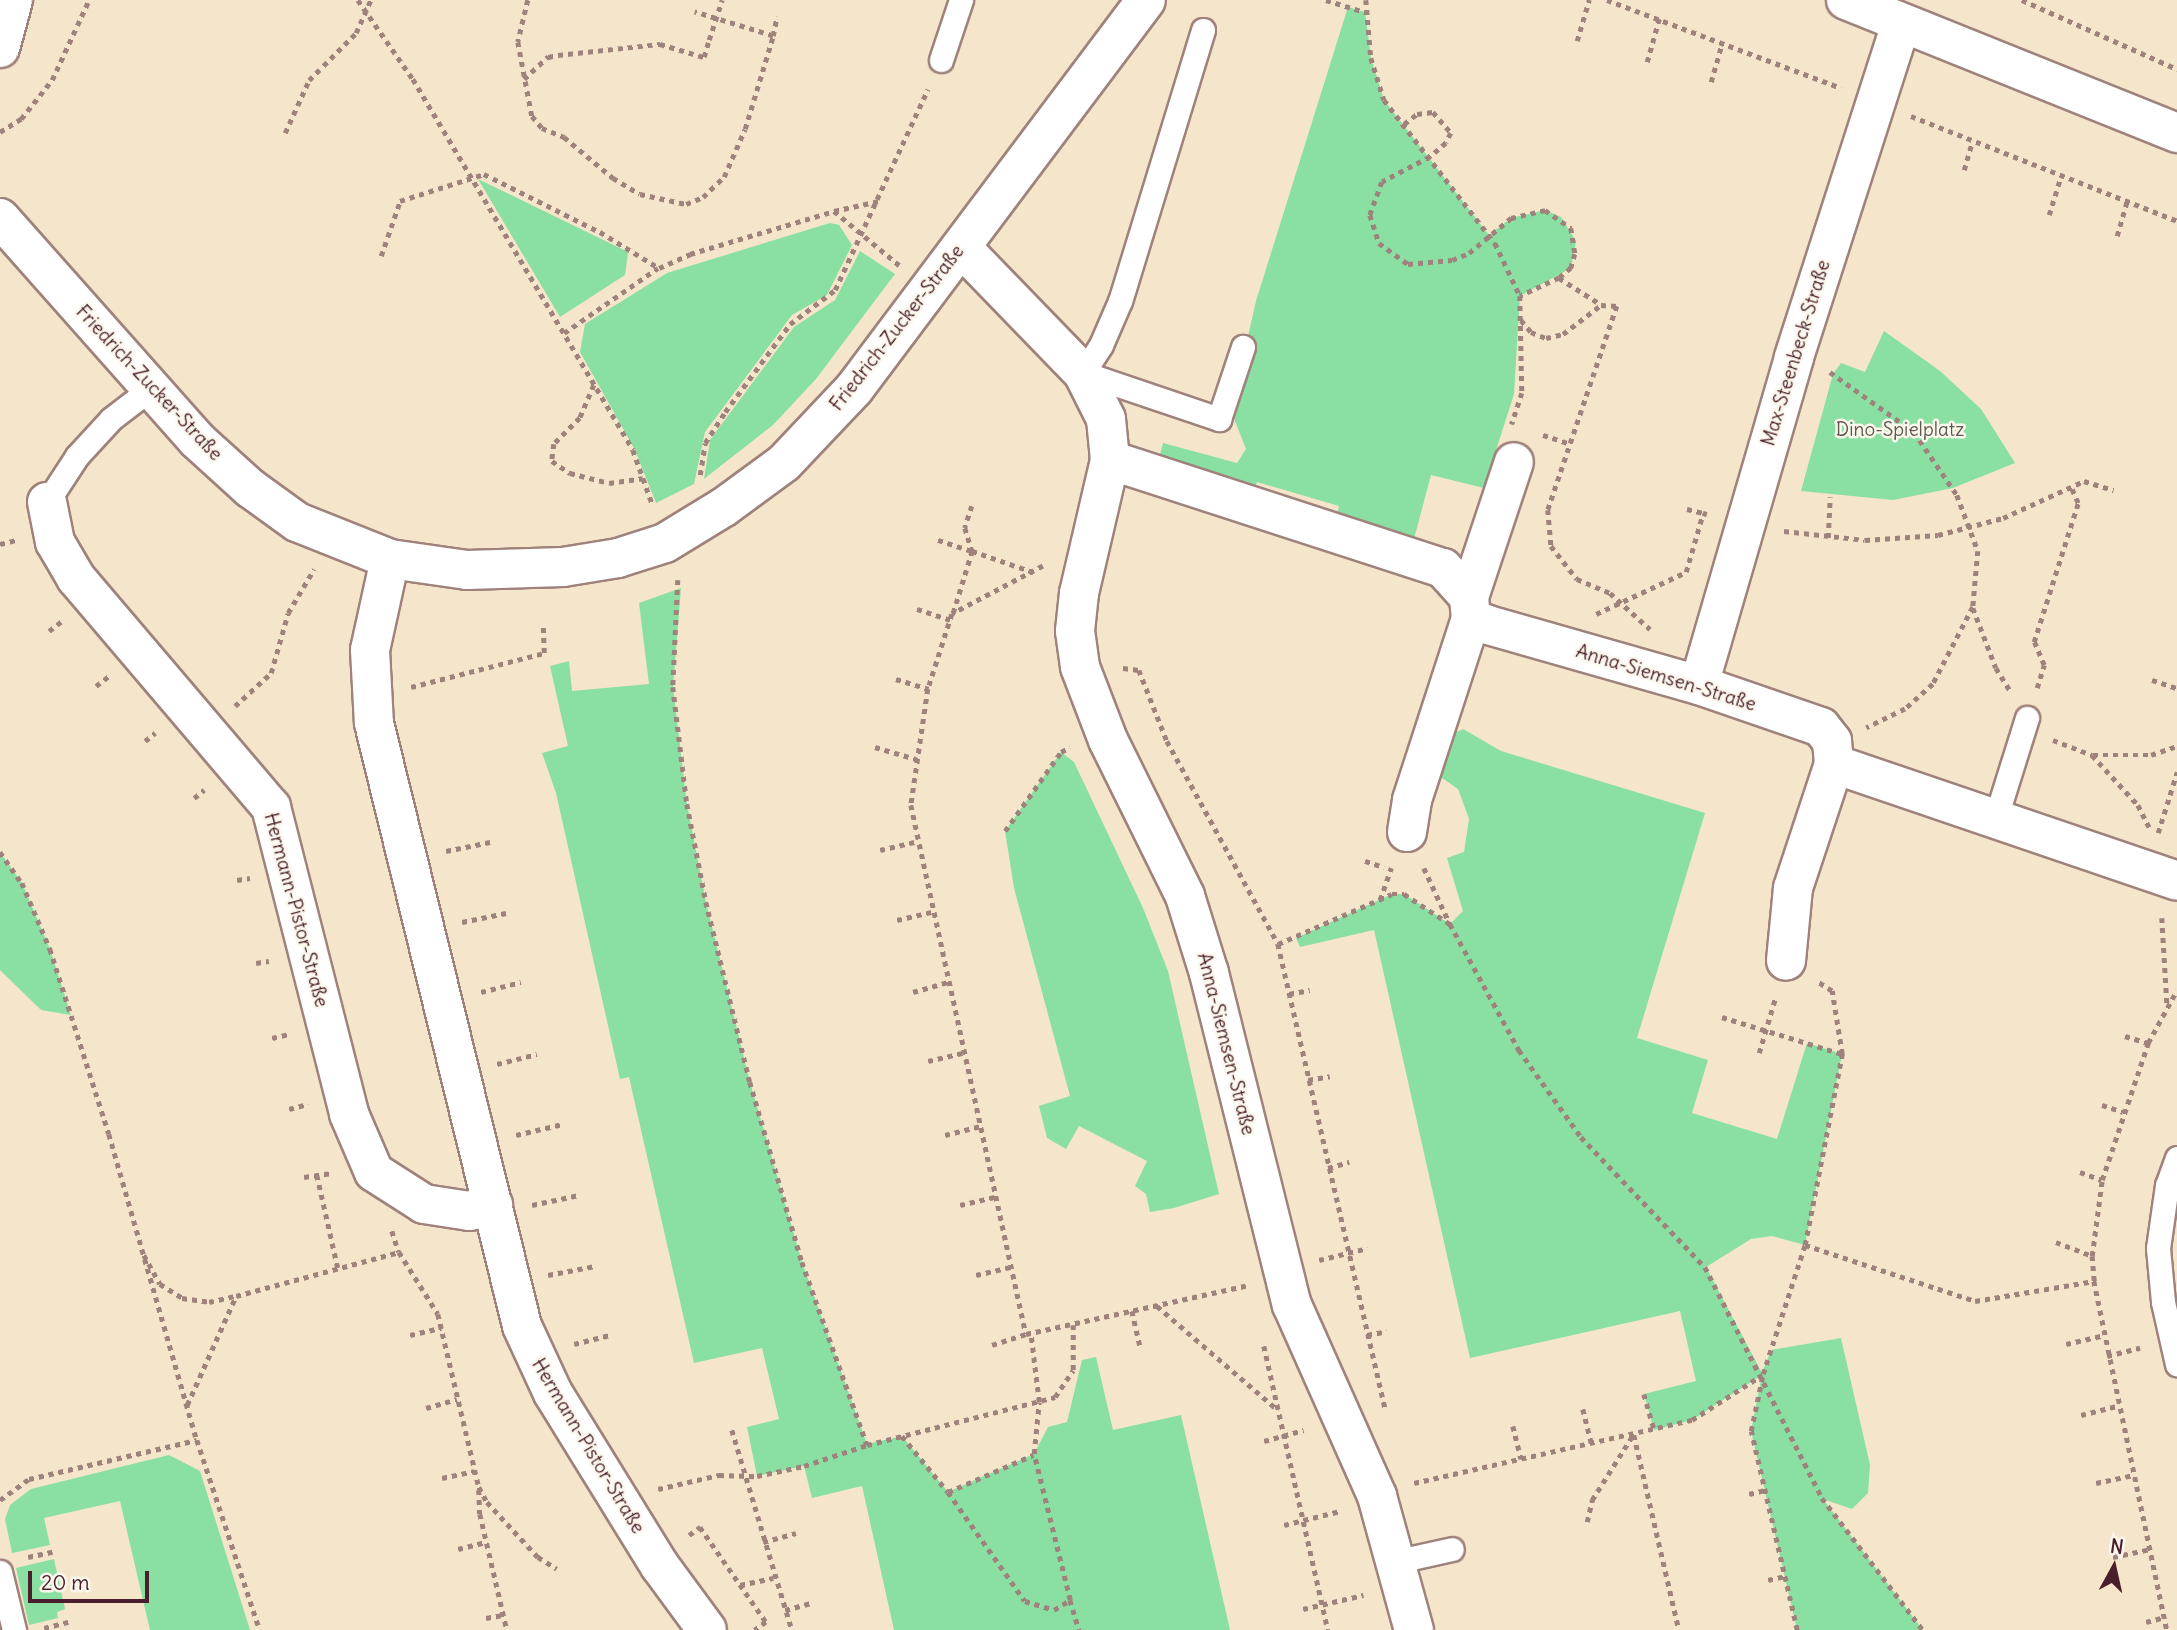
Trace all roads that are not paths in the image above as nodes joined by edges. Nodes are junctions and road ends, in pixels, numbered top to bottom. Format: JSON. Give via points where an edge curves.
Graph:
{"nodes":[{"id":1,"x":13,"y":0,"type":"edge"},
{"id":2,"x":961,"y":0,"type":"edge"},
{"id":3,"x":1146,"y":0,"type":"edge"},
{"id":4,"x":1846,"y":0,"type":"edge"},
{"id":5,"x":1901,"y":23,"type":"junction"},
{"id":6,"x":1203,"y":30,"type":"dead end"},
{"id":7,"x":0,"y":48,"type":"edge"},
{"id":8,"x":941,"y":60,"type":"road end"},
{"id":9,"x":2177,"y":133,"type":"edge"},
{"id":10,"x":0,"y":218,"type":"edge"},
{"id":11,"x":961,"y":247,"type":"junction"},
{"id":12,"x":1243,"y":347,"type":"dead end"},
{"id":13,"x":1083,"y":373,"type":"junction"},
{"id":14,"x":150,"y":389,"type":"junction"},
{"id":15,"x":1511,"y":450,"type":"road end"},
{"id":16,"x":1110,"y":460,"type":"junction"},
{"id":17,"x":47,"y":502,"type":"joint"},
{"id":18,"x":390,"y":559,"type":"junction"},
{"id":19,"x":1470,"y":607,"type":"junction"},
{"id":20,"x":1699,"y":685,"type":"junction"},
{"id":21,"x":2027,"y":718,"type":"road end"},
{"id":22,"x":1834,"y":764,"type":"junction"},
{"id":23,"x":1995,"y":820,"type":"junction"},
{"id":24,"x":1408,"y":832,"type":"road end"},
{"id":25,"x":2167,"y":878,"type":"edge"},
{"id":26,"x":1786,"y":961,"type":"road end"},
{"id":27,"x":2177,"y":1158,"type":"edge"},
{"id":28,"x":493,"y":1208,"type":"junction"},
{"id":29,"x":2177,"y":1364,"type":"edge"},
{"id":30,"x":1452,"y":1549,"type":"dead end"},
{"id":31,"x":1398,"y":1561,"type":"junction"},
{"id":32,"x":0,"y":1572,"type":"edge"},
{"id":33,"x":14,"y":1630,"type":"edge"},
{"id":34,"x":707,"y":1630,"type":"edge"},
{"id":35,"x":1414,"y":1630,"type":"edge"}],
"edges":[{"from":1,"to":7,"type":"street"},
{"from":2,"to":8,"type":"lane"},
{"from":3,"to":11,"type":"street","name":"Friedrich-Zucker-Straße"},
{"from":4,"to":5,"type":"street"},
{"from":5,"to":9,"type":"street"},
{"from":5,"to":20,"type":"street","name":"Max-Steenbeck-Straße","via":[[1794,357]]},
{"from":6,"to":13,"type":"lane","via":[[1120,301]]},
{"from":10,"to":14,"type":"street","name":"Friedrich-Zucker-Straße"},
{"from":11,"to":13,"type":"street","name":"Anna-Siemsen-Straße"},
{"from":11,"to":18,"type":"street","name":"Friedrich-Zucker-Straße","via":[[854,389],[784,463],[665,543],[563,568],[467,570]]},
{"from":12,"to":13,"type":"lane","via":[[1219,419]]},
{"from":13,"to":16,"type":"street","name":"Anna-Siemsen-Straße","via":[[1106,419]]},
{"from":14,"to":17,"type":"lane","via":[[111,419],[77,456]]},
{"from":14,"to":18,"type":"street","name":"Friedrich-Zucker-Straße","via":[[250,488],[297,522]]},
{"from":15,"to":19,"type":"street"},
{"from":16,"to":19,"type":"street","via":[[1443,568]]},
{"from":16,"to":31,"type":"street","name":"Anna-Siemsen-Straße","via":[[1079,593],[1075,631],[1080,667],[1108,740],[1185,896],[1209,973],[1292,1305],[1377,1496]]},
{"from":17,"to":28,"type":"street","name":"Hermann-Pistor-Straße","via":[[55,542],[76,578],[271,807],[362,1152],[374,1172],[424,1204]]},
{"from":18,"to":28,"type":"street","name":"Hermann-Pistor-Straße","via":[[370,650],[374,723]]},
{"from":19,"to":20,"type":"street","name":"Anna-Siemsen-Straße","via":[[1541,640]]},
{"from":19,"to":24,"type":"street","via":[[1412,800]]},
{"from":20,"to":22,"type":"street","name":"Anna-Siemsen-Straße","via":[[1821,727],[1832,741]]},
{"from":21,"to":23,"type":"lane"},
{"from":22,"to":23,"type":"street"},
{"from":22,"to":26,"type":"street","via":[[1793,888]]},
{"from":23,"to":25,"type":"street"},
{"from":27,"to":29,"type":"lane","via":[[2167,1185],[2158,1248],[2163,1302]]},
{"from":28,"to":34,"type":"street","name":"Hermann-Pistor-Straße","via":[[534,1357],[610,1487]]},
{"from":30,"to":31,"type":"lane"},
{"from":31,"to":35,"type":"street","name":"Anna-Siemsen-Straße"},
{"from":32,"to":33,"type":"lane"}]}
